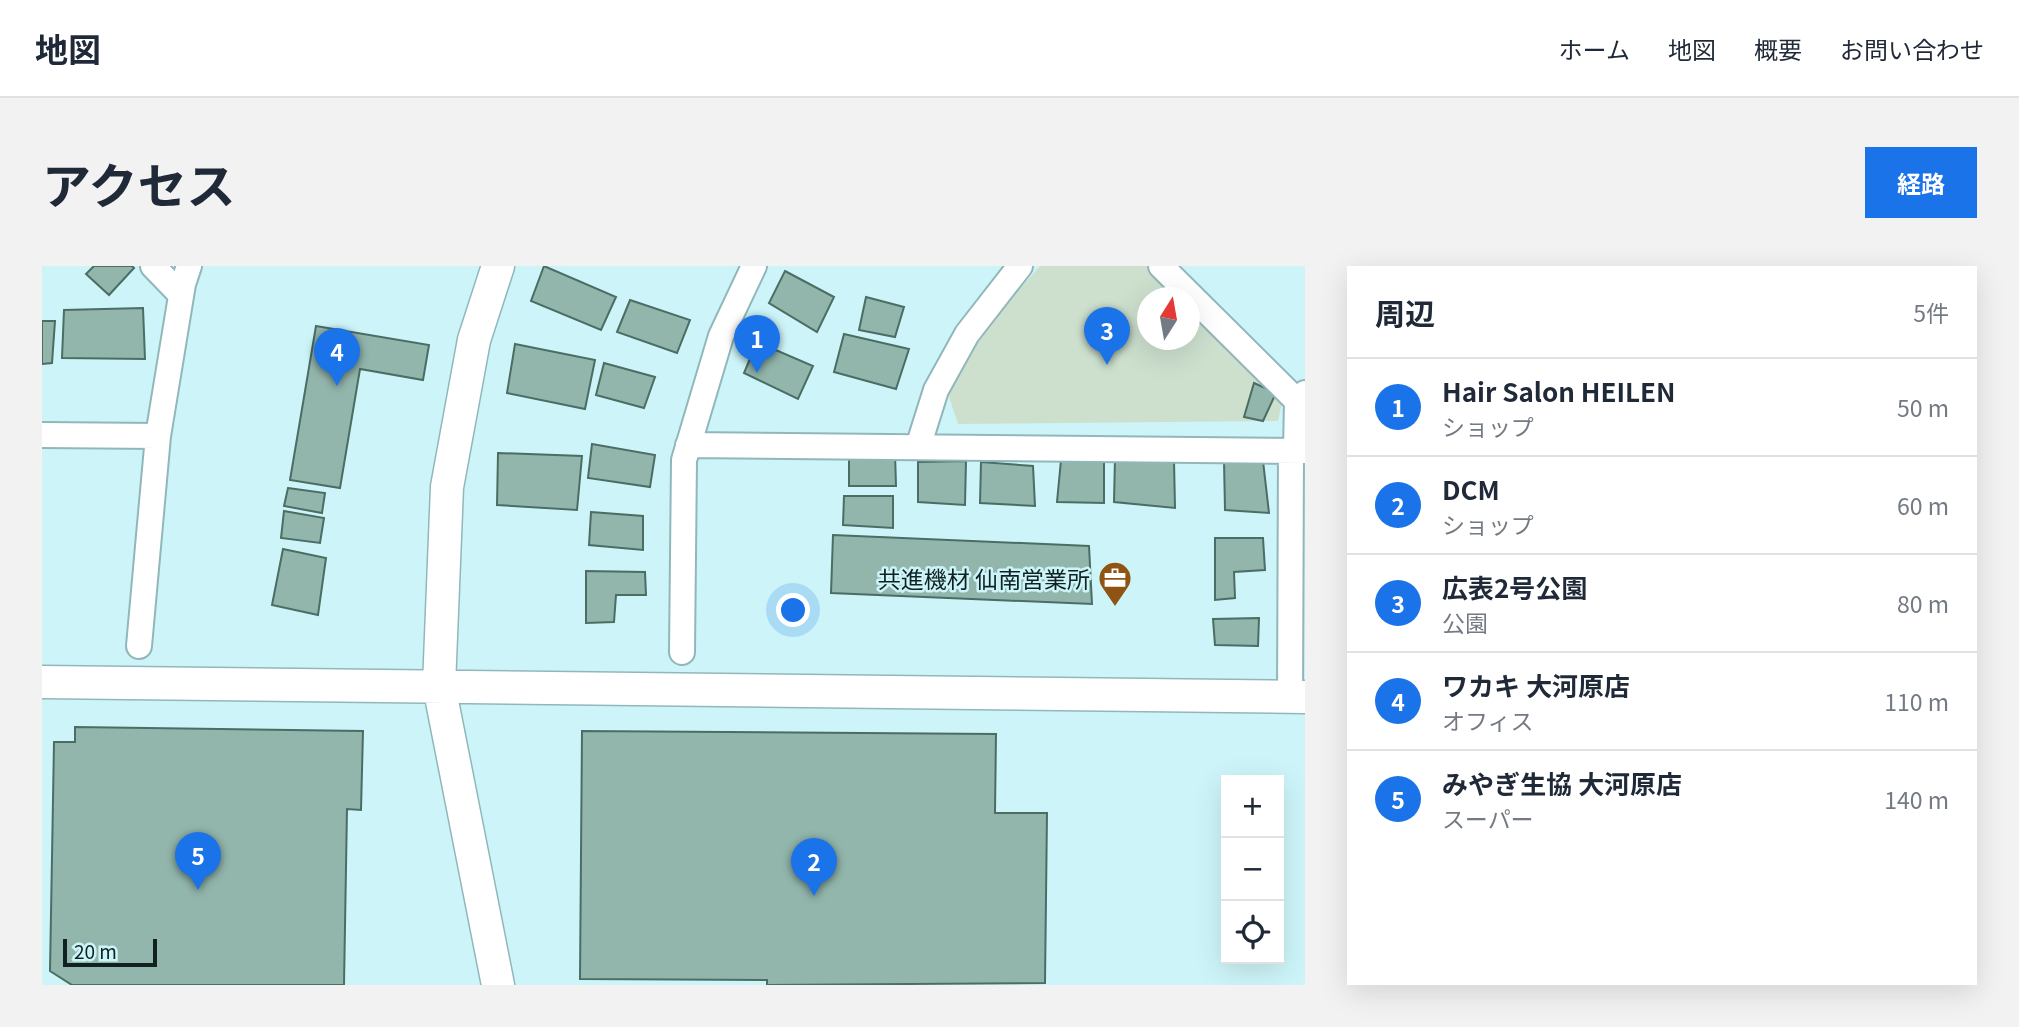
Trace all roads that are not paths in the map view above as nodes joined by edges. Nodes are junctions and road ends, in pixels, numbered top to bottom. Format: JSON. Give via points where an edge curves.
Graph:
{"nodes":[{"id":1,"x":153,"y":266,"type":"edge"},
{"id":2,"x":189,"y":266,"type":"edge"},
{"id":3,"x":498,"y":266,"type":"edge"},
{"id":4,"x":754,"y":266,"type":"edge"},
{"id":5,"x":1020,"y":266,"type":"edge"},
{"id":6,"x":1161,"y":266,"type":"edge"},
{"id":7,"x":181,"y":295,"type":"junction"},
{"id":8,"x":1301,"y":397,"type":"edge"},
{"id":9,"x":42,"y":435,"type":"edge"},
{"id":10,"x":158,"y":436,"type":"junction"},
{"id":11,"x":688,"y":445,"type":"junction"},
{"id":12,"x":918,"y":447,"type":"junction"},
{"id":13,"x":1297,"y":451,"type":"edge"},
{"id":14,"x":139,"y":646,"type":"dead end"},
{"id":15,"x":682,"y":652,"type":"dead end"},
{"id":16,"x":42,"y":682,"type":"edge"},
{"id":17,"x":439,"y":686,"type":"junction"},
{"id":18,"x":1298,"y":697,"type":"edge"},
{"id":19,"x":499,"y":985,"type":"edge"}],
"edges":[{"from":1,"to":7,"type":"street"},
{"from":2,"to":7,"type":"street"},
{"from":3,"to":17,"type":"street","via":[[474,340],[447,487]]},
{"from":4,"to":11,"type":"street","via":[[721,337]]},
{"from":5,"to":12,"type":"street","via":[[967,334],[936,390]]},
{"from":6,"to":8,"type":"street"},
{"from":7,"to":10,"type":"street"},
{"from":8,"to":13,"type":"street"},
{"from":9,"to":10,"type":"street"},
{"from":10,"to":14,"type":"street"},
{"from":11,"to":12,"type":"street"},
{"from":11,"to":15,"type":"street","via":[[684,460]]},
{"from":12,"to":13,"type":"street"},
{"from":13,"to":18,"type":"street"},
{"from":16,"to":17,"type":"street"},
{"from":17,"to":18,"type":"street"},
{"from":17,"to":19,"type":"street"}]}
